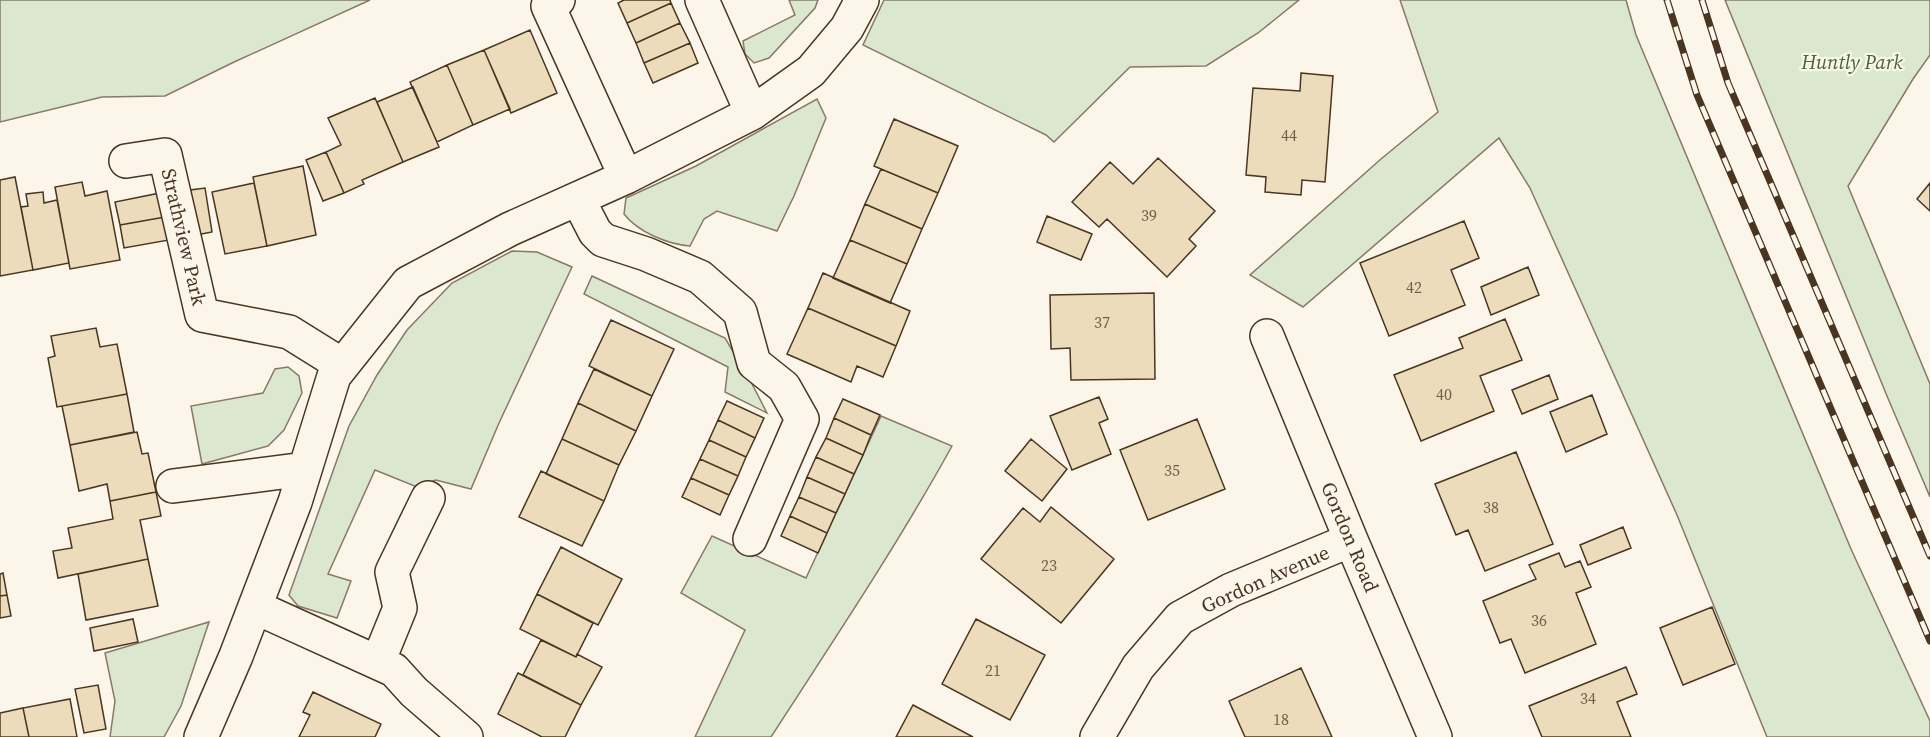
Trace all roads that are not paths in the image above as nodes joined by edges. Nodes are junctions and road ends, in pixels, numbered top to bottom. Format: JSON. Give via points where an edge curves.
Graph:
{"nodes":[{"id":1,"x":558,"y":0,"type":"edge"},
{"id":2,"x":702,"y":0,"type":"edge"},
{"id":3,"x":862,"y":0,"type":"edge"},
{"id":4,"x":752,"y":113,"type":"junction"},
{"id":5,"x":126,"y":161,"type":"dead end"},
{"id":6,"x":626,"y":177,"type":"junction"},
{"id":7,"x":578,"y":199,"type":"junction"},
{"id":8,"x":1268,"y":336,"type":"dead end"},
{"id":9,"x":342,"y":365,"type":"junction"},
{"id":10,"x":305,"y":470,"type":"junction"},
{"id":11,"x":172,"y":486,"type":"dead end"},
{"id":12,"x":428,"y":498,"type":"dead end"},
{"id":13,"x":750,"y":539,"type":"dead end"},
{"id":14,"x":1351,"y":540,"type":"junction"},
{"id":15,"x":255,"y":607,"type":"junction"},
{"id":16,"x":378,"y":662,"type":"junction"},
{"id":17,"x":201,"y":737,"type":"edge"},
{"id":18,"x":466,"y":737,"type":"edge"},
{"id":19,"x":1097,"y":737,"type":"edge"},
{"id":20,"x":1435,"y":737,"type":"edge"}],
"edges":[{"from":1,"to":6,"type":"street","via":[[548,6]]},
{"from":2,"to":4,"type":"street"},
{"from":3,"to":4,"type":"street","via":[[847,28],[811,71]]},
{"from":4,"to":6,"type":"street"},
{"from":5,"to":9,"type":"street","name":"Strathview Park","via":[[165,155],[202,315],[289,332]]},
{"from":6,"to":7,"type":"street"},
{"from":7,"to":9,"type":"street","via":[[408,284]]},
{"from":7,"to":13,"type":"street","via":[[603,240],[700,277],[740,312],[754,363],[784,387],[802,419]]},
{"from":8,"to":14,"type":"street","name":"Gordon Road"},
{"from":9,"to":10,"type":"street","via":[[334,376]]},
{"from":10,"to":11,"type":"street"},
{"from":10,"to":15,"type":"street"},
{"from":12,"to":16,"type":"street","via":[[392,572],[400,609]]},
{"from":14,"to":19,"type":"street","name":"Gordon Avenue","via":[[1231,590],[1180,618],[1138,667]]},
{"from":14,"to":20,"type":"street","name":"Gordon Road"},
{"from":15,"to":16,"type":"street"},
{"from":15,"to":17,"type":"street"},
{"from":16,"to":18,"type":"street","via":[[394,670]]}]}
